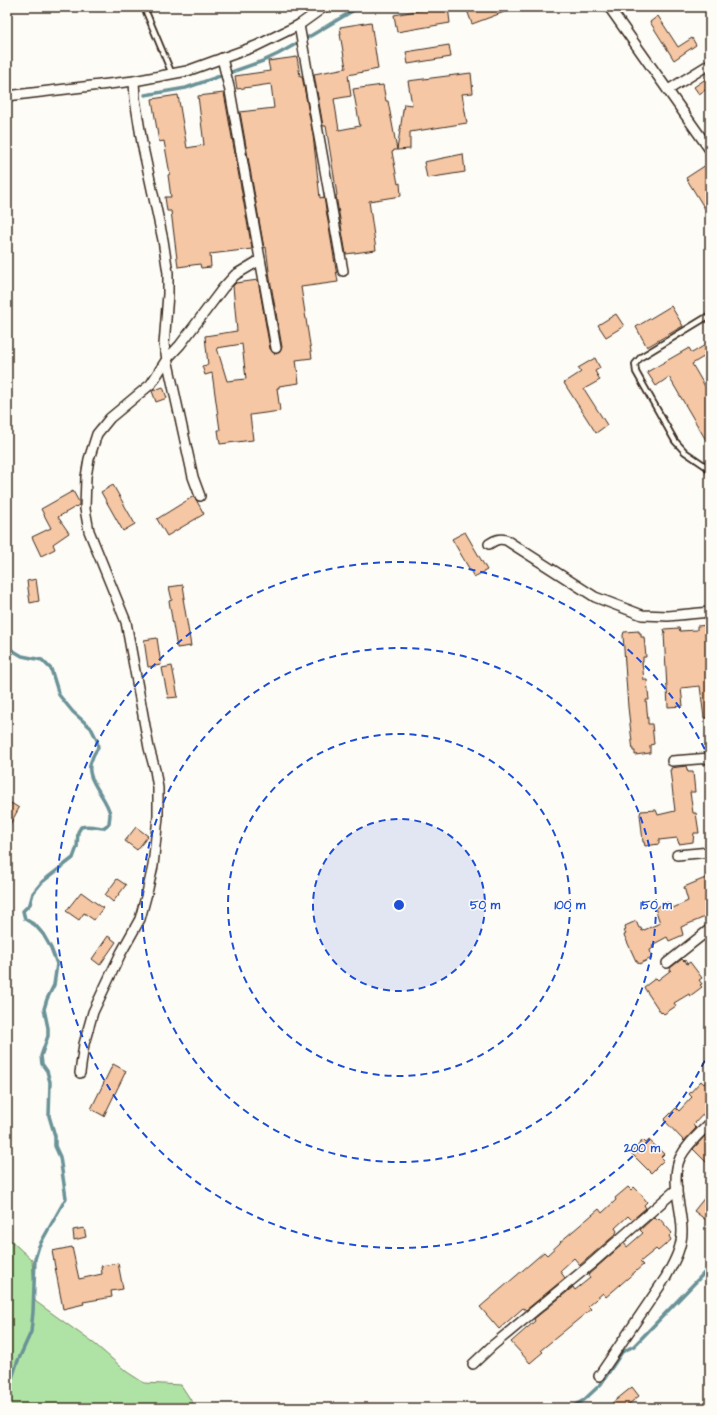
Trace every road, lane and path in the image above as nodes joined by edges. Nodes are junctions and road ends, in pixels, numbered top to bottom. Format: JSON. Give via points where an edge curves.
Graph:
{"nodes":[{"id":1,"x":144,"y":7,"type":"edge"},
{"id":2,"x":324,"y":7,"type":"edge"},
{"id":3,"x":609,"y":7,"type":"edge"},
{"id":4,"x":299,"y":25,"type":"junction"},
{"id":5,"x":222,"y":58,"type":"junction"},
{"id":6,"x":710,"y":64,"type":"edge"},
{"id":7,"x":172,"y":74,"type":"junction"},
{"id":8,"x":134,"y":81,"type":"junction"},
{"id":9,"x":668,"y":90,"type":"junction"},
{"id":10,"x":7,"y":96,"type":"edge"},
{"id":11,"x":710,"y":150,"type":"edge"},
{"id":12,"x":260,"y":260,"type":"junction"},
{"id":13,"x":343,"y":271,"type":"dead end"},
{"id":14,"x":710,"y":315,"type":"edge"},
{"id":15,"x":276,"y":348,"type":"dead end"},
{"id":16,"x":167,"y":359,"type":"junction"},
{"id":17,"x":710,"y":473,"type":"edge"},
{"id":18,"x":200,"y":496,"type":"dead end"},
{"id":19,"x":489,"y":544,"type":"dead end"},
{"id":20,"x":710,"y":612,"type":"edge"},
{"id":21,"x":710,"y":758,"type":"edge"},
{"id":22,"x":672,"y":761,"type":"dead end"},
{"id":23,"x":710,"y":852,"type":"edge"},
{"id":24,"x":677,"y":855,"type":"dead end"},
{"id":25,"x":710,"y":929,"type":"edge"},
{"id":26,"x":667,"y":963,"type":"dead end"},
{"id":27,"x":80,"y":1073,"type":"dead end"},
{"id":28,"x":710,"y":1123,"type":"edge"},
{"id":29,"x":677,"y":1189,"type":"junction"},
{"id":30,"x":473,"y":1364,"type":"dead end"},
{"id":31,"x":599,"y":1376,"type":"dead end"}],
"edges":[{"from":1,"to":7,"type":"lane"},
{"from":2,"to":4,"type":"street"},
{"from":3,"to":9,"type":"street"},
{"from":4,"to":5,"type":"street","via":[[256,46]]},
{"from":4,"to":13,"type":"street"},
{"from":5,"to":7,"type":"street"},
{"from":5,"to":12,"type":"street"},
{"from":6,"to":9,"type":"street"},
{"from":7,"to":8,"type":"street"},
{"from":8,"to":10,"type":"street"},
{"from":8,"to":16,"type":"street","via":[[142,143],[168,273],[164,345]]},
{"from":9,"to":11,"type":"street"},
{"from":12,"to":15,"type":"street"},
{"from":12,"to":16,"type":"street","via":[[235,275]]},
{"from":14,"to":17,"type":"lane","via":[[641,357],[635,364],[636,372],[675,441],[685,452],[707,467]]},
{"from":16,"to":18,"type":"street","via":[[193,477]]},
{"from":16,"to":27,"type":"street","via":[[151,384],[110,418],[97,434],[86,477],[85,509],[89,531],[126,622],[158,788],[158,817],[153,866],[140,919],[93,1012],[84,1044]]},
{"from":19,"to":20,"type":"street","via":[[497,539],[506,540],[595,597],[642,615],[668,616]]},
{"from":21,"to":22,"type":"street"},
{"from":23,"to":24,"type":"street"},
{"from":25,"to":26,"type":"street"},
{"from":28,"to":29,"type":"street","via":[[689,1144],[680,1159],[676,1175]]},
{"from":29,"to":30,"type":"street"},
{"from":29,"to":31,"type":"street","via":[[682,1232],[675,1260]]}]}
